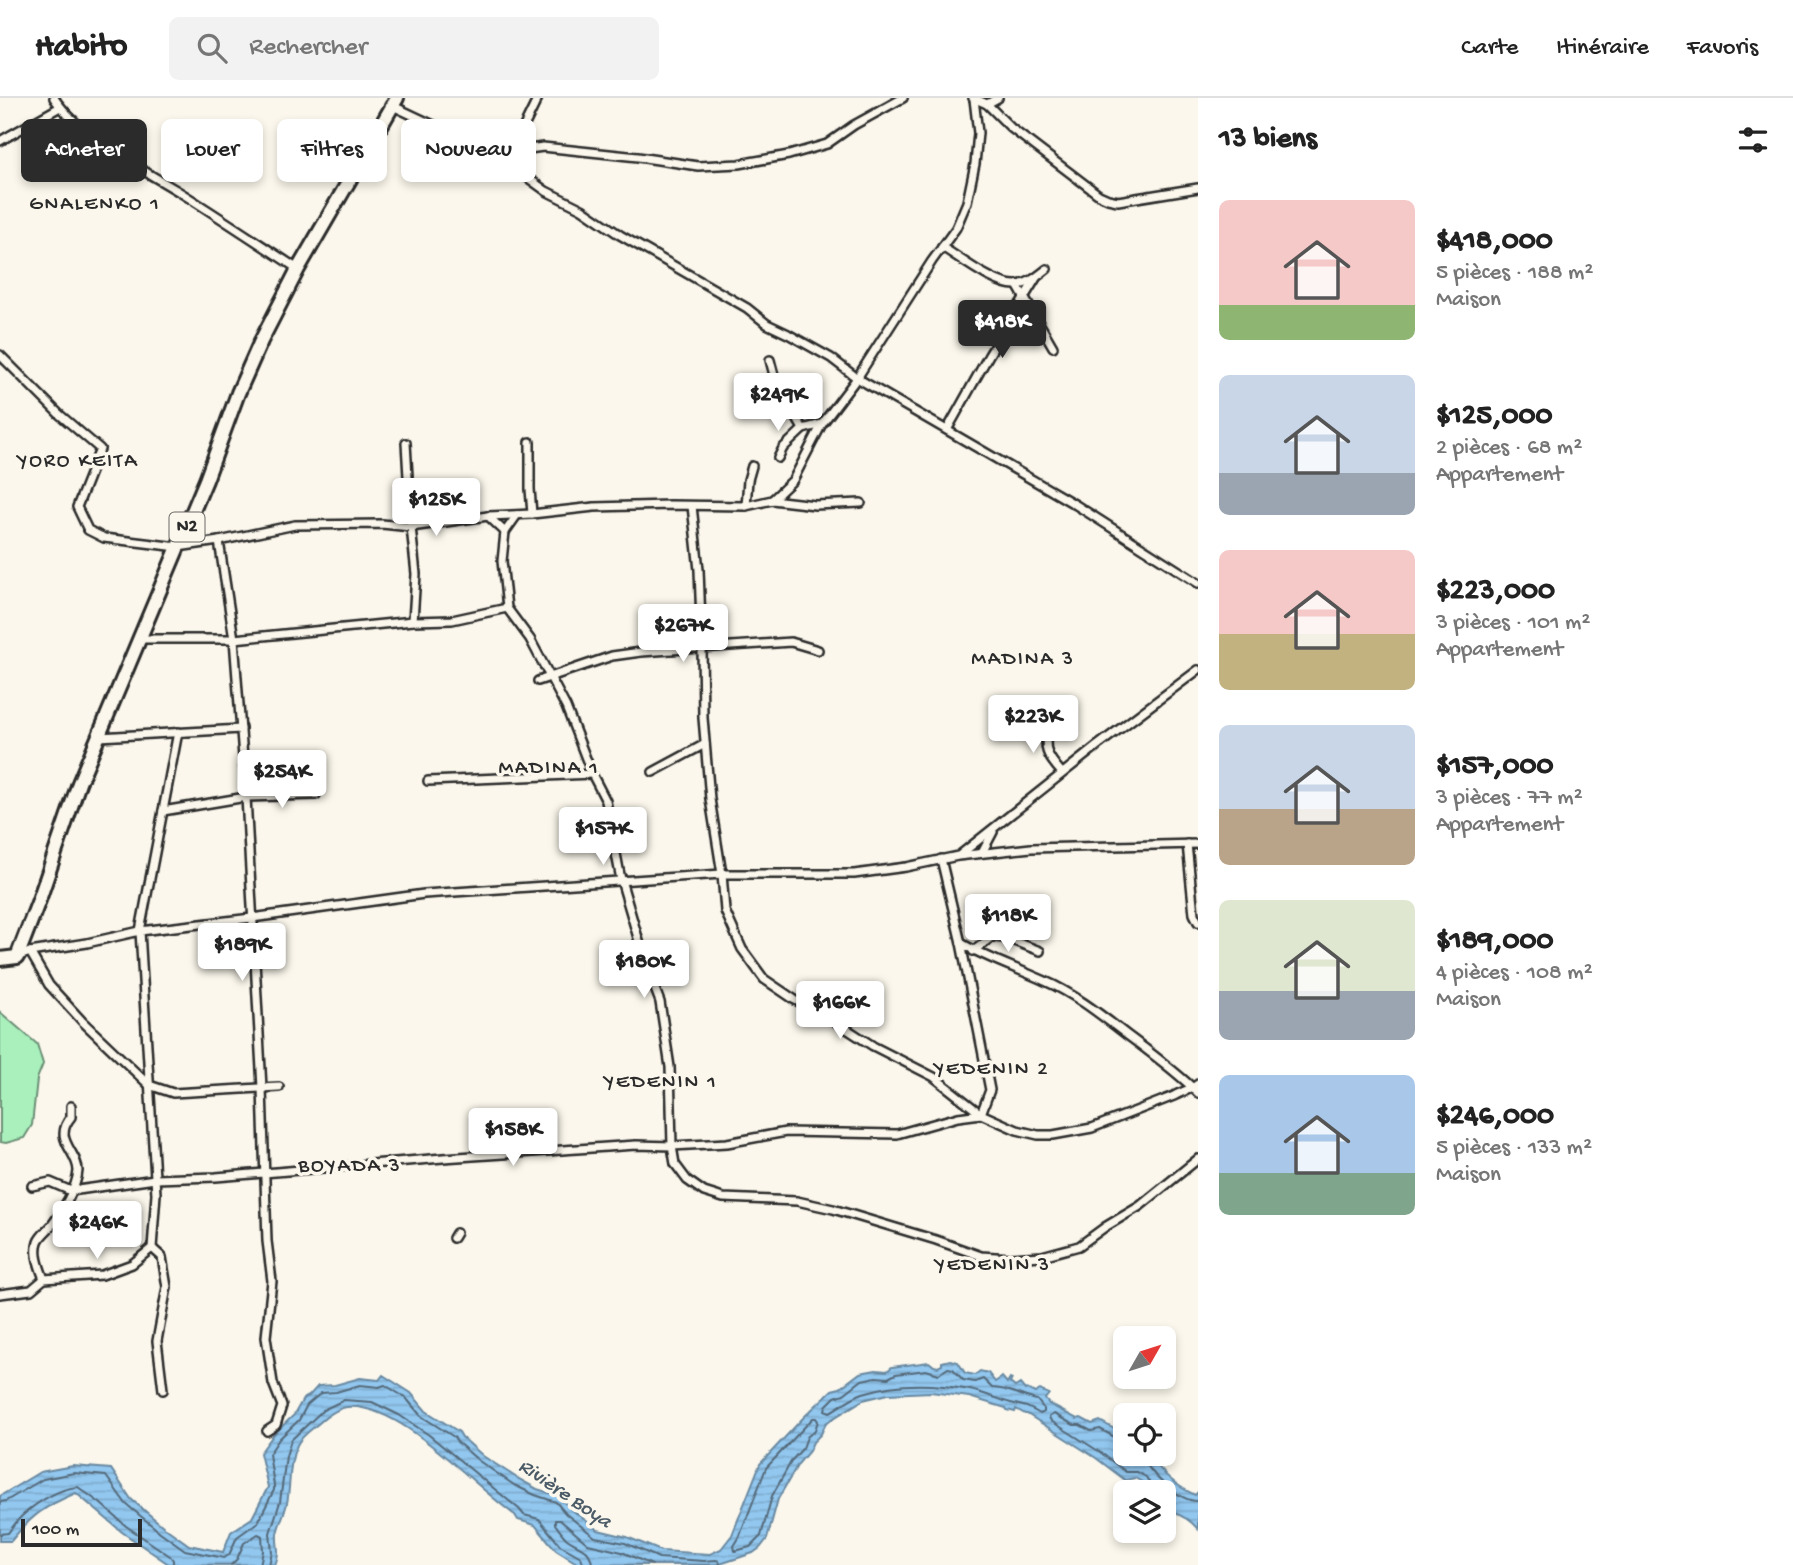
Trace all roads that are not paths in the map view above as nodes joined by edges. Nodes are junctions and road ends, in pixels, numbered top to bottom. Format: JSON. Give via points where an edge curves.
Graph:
{"nodes":[{"id":1,"x":54,"y":98,"type":"edge"},
{"id":2,"x":538,"y":98,"type":"edge"},
{"id":3,"x":903,"y":98,"type":"edge"},
{"id":4,"x":973,"y":98,"type":"edge"},
{"id":5,"x":998,"y":98,"type":"edge"},
{"id":6,"x":395,"y":102,"type":"edge"},
{"id":7,"x":987,"y":104,"type":"junction"},
{"id":8,"x":60,"y":107,"type":"junction"},
{"id":9,"x":72,"y":119,"type":"edge"},
{"id":10,"x":428,"y":119,"type":"edge"},
{"id":11,"x":528,"y":119,"type":"edge"},
{"id":12,"x":0,"y":141,"type":"edge"},
{"id":13,"x":536,"y":148,"type":"edge"},
{"id":14,"x":147,"y":172,"type":"edge"},
{"id":15,"x":534,"y":182,"type":"edge"},
{"id":16,"x":1198,"y":188,"type":"edge"},
{"id":17,"x":942,"y":247,"type":"junction"},
{"id":18,"x":299,"y":269,"type":"junction"},
{"id":19,"x":1046,"y":269,"type":"dead end"},
{"id":20,"x":1036,"y":278,"type":"junction"},
{"id":21,"x":1017,"y":285,"type":"junction"},
{"id":22,"x":1024,"y":297,"type":"junction"},
{"id":23,"x":1053,"y":348,"type":"dead end"},
{"id":24,"x":0,"y":355,"type":"edge"},
{"id":25,"x":770,"y":360,"type":"dead end"},
{"id":26,"x":857,"y":378,"type":"junction"},
{"id":27,"x":822,"y":424,"type":"junction"},
{"id":28,"x":803,"y":429,"type":"junction"},
{"id":29,"x":947,"y":430,"type":"junction"},
{"id":30,"x":530,"y":442,"type":"dead end"},
{"id":31,"x":406,"y":443,"type":"dead end"},
{"id":32,"x":779,"y":458,"type":"dead end"},
{"id":33,"x":752,"y":466,"type":"dead end"},
{"id":34,"x":772,"y":500,"type":"junction"},
{"id":35,"x":861,"y":503,"type":"dead end"},
{"id":36,"x":692,"y":506,"type":"junction"},
{"id":37,"x":746,"y":506,"type":"junction"},
{"id":38,"x":532,"y":514,"type":"junction"},
{"id":39,"x":517,"y":515,"type":"junction"},
{"id":40,"x":488,"y":516,"type":"junction"},
{"id":41,"x":411,"y":527,"type":"junction"},
{"id":42,"x":505,"y":533,"type":"junction"},
{"id":43,"x":219,"y":541,"type":"junction"},
{"id":44,"x":178,"y":547,"type":"junction"},
{"id":45,"x":1198,"y":583,"type":"edge"},
{"id":46,"x":507,"y":608,"type":"junction"},
{"id":47,"x":413,"y":621,"type":"junction"},
{"id":48,"x":140,"y":639,"type":"junction"},
{"id":49,"x":234,"y":639,"type":"junction"},
{"id":50,"x":702,"y":648,"type":"junction"},
{"id":51,"x":818,"y":650,"type":"dead end"},
{"id":52,"x":1198,"y":670,"type":"edge"},
{"id":53,"x":550,"y":677,"type":"junction"},
{"id":54,"x":538,"y":681,"type":"dead end"},
{"id":55,"x":1047,"y":724,"type":"dead end"},
{"id":56,"x":241,"y":729,"type":"junction"},
{"id":57,"x":178,"y":732,"type":"junction"},
{"id":58,"x":98,"y":737,"type":"junction"},
{"id":59,"x":705,"y":744,"type":"junction"},
{"id":60,"x":653,"y":772,"type":"dead end"},
{"id":61,"x":1062,"y":773,"type":"junction"},
{"id":62,"x":592,"y":774,"type":"junction"},
{"id":63,"x":428,"y":781,"type":"dead end"},
{"id":64,"x":316,"y":795,"type":"dead end"},
{"id":65,"x":246,"y":797,"type":"junction"},
{"id":66,"x":163,"y":811,"type":"junction"},
{"id":67,"x":995,"y":828,"type":"junction"},
{"id":68,"x":1187,"y":844,"type":"junction"},
{"id":69,"x":1198,"y":844,"type":"edge"},
{"id":70,"x":982,"y":853,"type":"junction"},
{"id":71,"x":719,"y":856,"type":"junction"},
{"id":72,"x":958,"y":856,"type":"junction"},
{"id":73,"x":941,"y":859,"type":"junction"},
{"id":74,"x":722,"y":874,"type":"junction"},
{"id":75,"x":711,"y":875,"type":"junction"},
{"id":76,"x":621,"y":880,"type":"junction"},
{"id":77,"x":252,"y":918,"type":"junction"},
{"id":78,"x":1198,"y":922,"type":"edge"},
{"id":79,"x":140,"y":931,"type":"junction"},
{"id":80,"x":961,"y":943,"type":"junction"},
{"id":81,"x":973,"y":951,"type":"junction"},
{"id":82,"x":1040,"y":951,"type":"dead end"},
{"id":83,"x":30,"y":952,"type":"junction"},
{"id":84,"x":17,"y":957,"type":"junction"},
{"id":85,"x":0,"y":959,"type":"edge"},
{"id":86,"x":149,"y":1085,"type":"junction"},
{"id":87,"x":279,"y":1087,"type":"dead end"},
{"id":88,"x":262,"y":1088,"type":"junction"},
{"id":89,"x":1196,"y":1088,"type":"edge"},
{"id":90,"x":71,"y":1106,"type":"dead end"},
{"id":91,"x":981,"y":1114,"type":"junction"},
{"id":92,"x":672,"y":1146,"type":"junction"},
{"id":93,"x":1198,"y":1159,"type":"edge"},
{"id":94,"x":265,"y":1173,"type":"junction"},
{"id":95,"x":155,"y":1179,"type":"junction"},
{"id":96,"x":32,"y":1186,"type":"dead end"},
{"id":97,"x":71,"y":1191,"type":"junction"},
{"id":98,"x":152,"y":1248,"type":"junction"},
{"id":99,"x":44,"y":1279,"type":"junction"},
{"id":100,"x":0,"y":1294,"type":"edge"},
{"id":101,"x":163,"y":1390,"type":"dead end"},
{"id":102,"x":267,"y":1431,"type":"dead end"}],
"edges":[{"from":1,"to":8,"type":"street"},
{"from":2,"to":11,"type":"street"},
{"from":3,"to":13,"type":"street","via":[[827,144],[739,164],[698,166]]},
{"from":4,"to":7,"type":"street"},
{"from":4,"to":17,"type":"street","via":[[978,133],[975,164],[967,202]]},
{"from":5,"to":7,"type":"street"},
{"from":6,"to":10,"type":"street"},
{"from":6,"to":18,"type":"highway","number":"N2"},
{"from":7,"to":16,"type":"street","via":[[1011,128],[1108,199]]},
{"from":8,"to":9,"type":"street"},
{"from":8,"to":12,"type":"street"},
{"from":14,"to":18,"type":"street"},
{"from":15,"to":26,"type":"street","via":[[831,358]]},
{"from":17,"to":21,"type":"street","via":[[999,282]]},
{"from":17,"to":26,"type":"street"},
{"from":18,"to":44,"type":"highway","number":"N2","via":[[238,393]]},
{"from":19,"to":20,"type":"street"},
{"from":20,"to":21,"type":"street"},
{"from":20,"to":22,"type":"street"},
{"from":21,"to":22,"type":"street"},
{"from":22,"to":23,"type":"street"},
{"from":22,"to":29,"type":"street"},
{"from":24,"to":44,"type":"street","via":[[100,449],[77,506],[88,530],[104,538]]},
{"from":25,"to":28,"type":"street","via":[[776,383]]},
{"from":26,"to":27,"type":"street"},
{"from":26,"to":29,"type":"street"},
{"from":27,"to":28,"type":"street"},
{"from":27,"to":34,"type":"street","via":[[793,480]]},
{"from":28,"to":32,"type":"street"},
{"from":29,"to":45,"type":"street"},
{"from":30,"to":38,"type":"street"},
{"from":31,"to":41,"type":"street"},
{"from":33,"to":37,"type":"street"},
{"from":34,"to":35,"type":"street","via":[[815,505]]},
{"from":34,"to":37,"type":"street"},
{"from":36,"to":37,"type":"street"},
{"from":36,"to":38,"type":"street","via":[[594,507]]},
{"from":36,"to":50,"type":"street"},
{"from":38,"to":39,"type":"street"},
{"from":39,"to":40,"type":"street"},
{"from":39,"to":42,"type":"street"},
{"from":40,"to":41,"type":"street"},
{"from":40,"to":42,"type":"street"},
{"from":41,"to":43,"type":"street","via":[[295,525]]},
{"from":41,"to":47,"type":"street","via":[[416,574]]},
{"from":42,"to":46,"type":"street","via":[[502,561]]},
{"from":43,"to":44,"type":"street"},
{"from":43,"to":49,"type":"street"},
{"from":44,"to":48,"type":"highway","number":"N2"},
{"from":46,"to":47,"type":"street","via":[[452,620]]},
{"from":46,"to":53,"type":"street"},
{"from":47,"to":49,"type":"street"},
{"from":48,"to":49,"type":"street"},
{"from":48,"to":58,"type":"highway","number":"N2"},
{"from":49,"to":56,"type":"street"},
{"from":50,"to":51,"type":"street","via":[[791,642]]},
{"from":50,"to":53,"type":"street","via":[[612,656]]},
{"from":50,"to":59,"type":"street"},
{"from":52,"to":61,"type":"street"},
{"from":53,"to":54,"type":"street"},
{"from":53,"to":62,"type":"street"},
{"from":55,"to":61,"type":"street","via":[[1049,758]]},
{"from":56,"to":57,"type":"street"},
{"from":56,"to":65,"type":"street"},
{"from":57,"to":58,"type":"street"},
{"from":57,"to":66,"type":"street"},
{"from":58,"to":84,"type":"highway","number":"N2"},
{"from":59,"to":60,"type":"street"},
{"from":59,"to":71,"type":"street"},
{"from":61,"to":67,"type":"street"},
{"from":62,"to":63,"type":"street"},
{"from":62,"to":76,"type":"street","via":[[606,801]]},
{"from":64,"to":65,"type":"street"},
{"from":65,"to":66,"type":"street"},
{"from":65,"to":77,"type":"street"},
{"from":66,"to":79,"type":"street"},
{"from":67,"to":70,"type":"street"},
{"from":67,"to":72,"type":"street"},
{"from":68,"to":69,"type":"street"},
{"from":68,"to":70,"type":"street"},
{"from":68,"to":78,"type":"street"},
{"from":70,"to":72,"type":"street"},
{"from":71,"to":74,"type":"street"},
{"from":71,"to":75,"type":"street"},
{"from":72,"to":73,"type":"street"},
{"from":73,"to":74,"type":"street","via":[[854,874]]},
{"from":73,"to":80,"type":"street"},
{"from":74,"to":75,"type":"street"},
{"from":74,"to":91,"type":"street","via":[[725,911],[742,949],[764,979],[873,1046],[934,1077]]},
{"from":75,"to":76,"type":"street"},
{"from":76,"to":77,"type":"street","via":[[424,894]]},
{"from":76,"to":92,"type":"street","via":[[660,1002],[670,1067]]},
{"from":77,"to":79,"type":"street"},
{"from":77,"to":88,"type":"street"},
{"from":79,"to":83,"type":"street"},
{"from":79,"to":86,"type":"street"},
{"from":80,"to":81,"type":"street"},
{"from":80,"to":91,"type":"street","via":[[990,1090]]},
{"from":81,"to":82,"type":"street","via":[[992,937]]},
{"from":81,"to":89,"type":"street","via":[[1047,981],[1092,1009]]},
{"from":83,"to":84,"type":"street"},
{"from":83,"to":86,"type":"street","via":[[49,985]]},
{"from":84,"to":85,"type":"highway"},
{"from":86,"to":88,"type":"street","via":[[173,1093]]},
{"from":86,"to":95,"type":"street"},
{"from":87,"to":88,"type":"street"},
{"from":88,"to":94,"type":"street"},
{"from":89,"to":91,"type":"street","via":[[1092,1128],[1053,1135],[1017,1130]]},
{"from":90,"to":97,"type":"street","via":[[65,1138],[78,1163]]},
{"from":91,"to":92,"type":"street","via":[[897,1134],[786,1132],[727,1143]]},
{"from":92,"to":93,"type":"street","via":[[675,1164],[704,1192],[723,1198],[821,1206],[981,1256],[1010,1258],[1042,1256],[1079,1246],[1140,1206]]},
{"from":92,"to":94,"type":"street"},
{"from":94,"to":95,"type":"street"},
{"from":94,"to":102,"type":"street","via":[[272,1281],[266,1337],[282,1406],[276,1425]]},
{"from":95,"to":97,"type":"street"},
{"from":95,"to":98,"type":"street"},
{"from":96,"to":97,"type":"street","via":[[50,1182]]},
{"from":97,"to":99,"type":"street","via":[[38,1241],[37,1259]]},
{"from":98,"to":99,"type":"street","via":[[132,1264],[102,1275]]},
{"from":98,"to":101,"type":"street","via":[[162,1257],[167,1287],[157,1341]]},
{"from":99,"to":100,"type":"street","via":[[31,1290]]}]}
